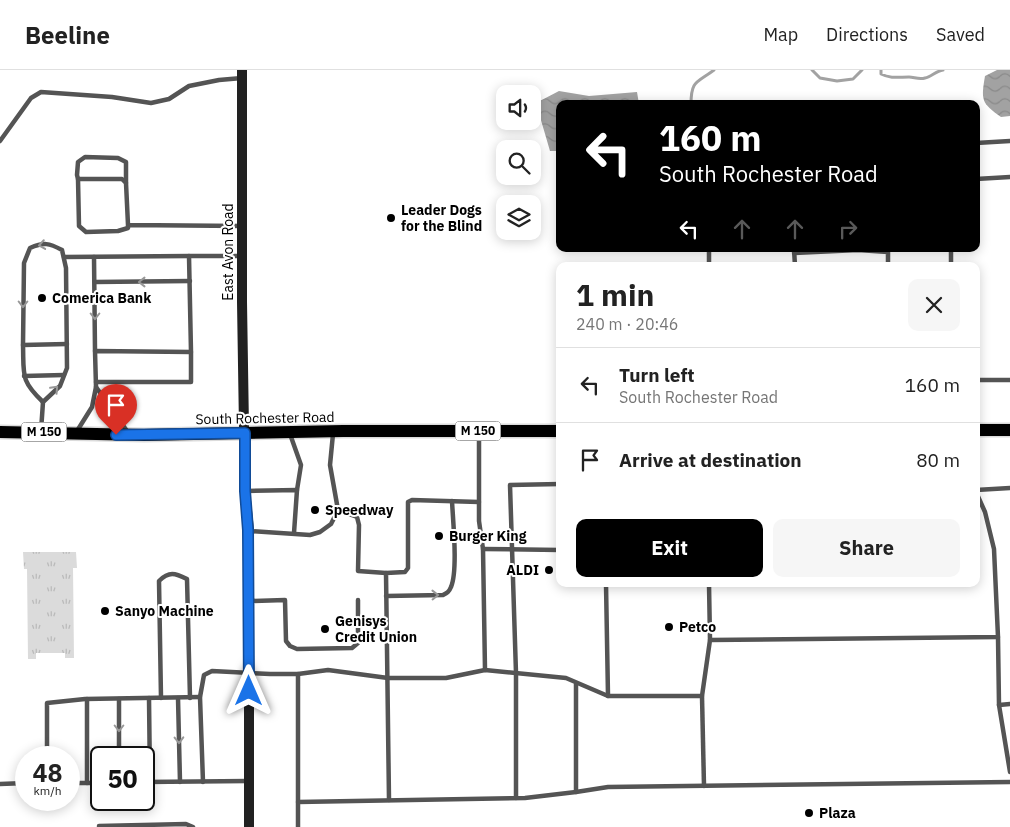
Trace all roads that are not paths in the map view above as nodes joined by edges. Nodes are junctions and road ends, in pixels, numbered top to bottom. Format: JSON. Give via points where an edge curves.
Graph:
{"nodes":[{"id":1,"x":242,"y":74,"type":"edge"},
{"id":2,"x":0,"y":141,"type":"edge"},
{"id":3,"x":1010,"y":141,"type":"edge"},
{"id":4,"x":980,"y":143,"type":"edge"},
{"id":5,"x":1010,"y":177,"type":"edge"},
{"id":6,"x":78,"y":179,"type":"junction"},
{"id":7,"x":980,"y":179,"type":"edge"},
{"id":8,"x":126,"y":183,"type":"junction"},
{"id":9,"x":128,"y":224,"type":"junction"},
{"id":10,"x":242,"y":226,"type":"junction"},
{"id":11,"x":189,"y":256,"type":"junction"},
{"id":12,"x":242,"y":256,"type":"junction"},
{"id":13,"x":64,"y":257,"type":"junction"},
{"id":14,"x":94,"y":257,"type":"junction"},
{"id":15,"x":190,"y":281,"type":"junction"},
{"id":16,"x":95,"y":282,"type":"junction"},
{"id":17,"x":67,"y":344,"type":"junction"},
{"id":18,"x":23,"y":345,"type":"junction"},
{"id":19,"x":95,"y":351,"type":"junction"},
{"id":20,"x":191,"y":352,"type":"junction"},
{"id":21,"x":64,"y":375,"type":"junction"},
{"id":22,"x":24,"y":376,"type":"junction"},
{"id":23,"x":980,"y":380,"type":"edge"},
{"id":24,"x":1010,"y":380,"type":"edge"},
{"id":25,"x":96,"y":384,"type":"junction"},
{"id":26,"x":43,"y":402,"type":"junction"},
{"id":27,"x":980,"y":430,"type":"edge"},
{"id":28,"x":1010,"y":430,"type":"edge"},
{"id":29,"x":479,"y":431,"type":"junction"},
{"id":30,"x":556,"y":431,"type":"edge"},
{"id":31,"x":0,"y":432,"type":"edge"},
{"id":32,"x":41,"y":432,"type":"junction"},
{"id":33,"x":289,"y":432,"type":"junction"},
{"id":34,"x":333,"y":432,"type":"junction"},
{"id":35,"x":245,"y":433,"type":"junction"},
{"id":36,"x":75,"y":434,"type":"junction"},
{"id":37,"x":130,"y":435,"type":"junction"},
{"id":38,"x":556,"y":484,"type":"edge"},
{"id":39,"x":1010,"y":488,"type":"edge"},
{"id":40,"x":298,"y":490,"type":"junction"},
{"id":41,"x":245,"y":491,"type":"junction"},
{"id":42,"x":980,"y":491,"type":"edge"},
{"id":43,"x":980,"y":500,"type":"edge"},
{"id":44,"x":452,"y":501,"type":"junction"},
{"id":45,"x":479,"y":502,"type":"junction"},
{"id":46,"x":338,"y":510,"type":"junction"},
{"id":47,"x":248,"y":530,"type":"junction"},
{"id":48,"x":294,"y":533,"type":"junction"},
{"id":49,"x":483,"y":550,"type":"junction"},
{"id":50,"x":512,"y":550,"type":"junction"},
{"id":51,"x":556,"y":550,"type":"edge"},
{"id":52,"x":386,"y":572,"type":"junction"},
{"id":53,"x":606,"y":587,"type":"edge"},
{"id":54,"x":709,"y":587,"type":"edge"},
{"id":55,"x":386,"y":596,"type":"junction"},
{"id":56,"x":358,"y":600,"type":"dead end"},
{"id":57,"x":248,"y":601,"type":"junction"},
{"id":58,"x":998,"y":637,"type":"junction"},
{"id":59,"x":710,"y":640,"type":"junction"},
{"id":60,"x":485,"y":670,"type":"junction"},
{"id":61,"x":249,"y":673,"type":"junction"},
{"id":62,"x":516,"y":673,"type":"junction"},
{"id":63,"x":298,"y":674,"type":"junction"},
{"id":64,"x":388,"y":678,"type":"junction"},
{"id":65,"x":576,"y":684,"type":"junction"},
{"id":66,"x":608,"y":696,"type":"junction"},
{"id":67,"x":702,"y":696,"type":"junction"},
{"id":68,"x":149,"y":698,"type":"junction"},
{"id":69,"x":161,"y":698,"type":"junction"},
{"id":70,"x":178,"y":698,"type":"junction"},
{"id":71,"x":190,"y":698,"type":"junction"},
{"id":72,"x":200,"y":698,"type":"junction"},
{"id":73,"x":87,"y":699,"type":"junction"},
{"id":74,"x":119,"y":699,"type":"junction"},
{"id":75,"x":1010,"y":704,"type":"edge"},
{"id":76,"x":999,"y":705,"type":"junction"},
{"id":77,"x":47,"y":746,"type":"edge"},
{"id":78,"x":119,"y":746,"type":"edge"},
{"id":79,"x":150,"y":746,"type":"edge"},
{"id":80,"x":1010,"y":772,"type":"edge"},
{"id":81,"x":249,"y":781,"type":"junction"},
{"id":82,"x":155,"y":782,"type":"edge"},
{"id":83,"x":180,"y":782,"type":"junction"},
{"id":84,"x":203,"y":782,"type":"junction"},
{"id":85,"x":1010,"y":782,"type":"edge"},
{"id":86,"x":80,"y":783,"type":"edge"},
{"id":87,"x":87,"y":783,"type":"joint"},
{"id":88,"x":0,"y":784,"type":"edge"},
{"id":89,"x":15,"y":784,"type":"edge"},
{"id":90,"x":704,"y":786,"type":"junction"},
{"id":91,"x":576,"y":792,"type":"junction"},
{"id":92,"x":516,"y":798,"type":"junction"},
{"id":93,"x":390,"y":800,"type":"junction"},
{"id":94,"x":298,"y":802,"type":"junction"},
{"id":95,"x":99,"y":826,"type":"edge"},
{"id":96,"x":193,"y":827,"type":"edge"},
{"id":97,"x":249,"y":827,"type":"edge"},
{"id":98,"x":298,"y":827,"type":"edge"}],
"edges":[{"from":1,"to":2,"type":"lane","via":[[189,86],[169,100],[151,103],[41,92],[31,98]]},
{"from":1,"to":10,"type":"main road","name":"East Avon Road"},
{"from":3,"to":4,"type":"lane"},
{"from":5,"to":7,"type":"lane"},
{"from":6,"to":8,"type":"lane","via":[[122,179]]},
{"from":6,"to":8,"type":"lane","via":[[78,162],[85,157],[118,158],[126,162]]},
{"from":6,"to":9,"type":"lane","via":[[79,226],[86,232],[123,229],[128,228]]},
{"from":8,"to":9,"type":"lane"},
{"from":9,"to":10,"type":"lane"},
{"from":10,"to":12,"type":"main road","name":"East Avon Road"},
{"from":11,"to":12,"type":"lane"},
{"from":11,"to":14,"type":"lane"},
{"from":11,"to":15,"type":"lane"},
{"from":12,"to":35,"type":"main road","name":"East Avon Road"},
{"from":13,"to":14,"type":"lane"},
{"from":13,"to":17,"type":"lane"},
{"from":13,"to":18,"type":"lane","one_way":true,"via":[[62,250],[51,244],[30,248],[25,257]]},
{"from":14,"to":16,"type":"lane"},
{"from":15,"to":16,"type":"lane","one_way":true},
{"from":15,"to":20,"type":"lane"},
{"from":16,"to":19,"type":"lane","one_way":true},
{"from":17,"to":18,"type":"lane"},
{"from":17,"to":21,"type":"lane"},
{"from":18,"to":22,"type":"lane"},
{"from":19,"to":20,"type":"lane"},
{"from":19,"to":25,"type":"lane"},
{"from":20,"to":25,"type":"lane","via":[[191,382]]},
{"from":21,"to":22,"type":"lane"},
{"from":26,"to":21,"type":"lane","one_way":true,"via":[[60,386]]},
{"from":22,"to":26,"type":"lane","via":[[30,390]]},
{"from":23,"to":24,"type":"lane"},
{"from":25,"to":36,"type":"lane","via":[[92,406]]},
{"from":25,"to":37,"type":"lane"},
{"from":26,"to":32,"type":"lane"},
{"from":27,"to":28,"type":"main road"},
{"from":29,"to":30,"type":"main road","name":"South Rochester Road","number":"M 150"},
{"from":29,"to":34,"type":"main road","name":"South Rochester Road","number":"M 150"},
{"from":29,"to":45,"type":"lane"},
{"from":31,"to":32,"type":"main road","name":"South Rochester Road","number":"M 150"},
{"from":32,"to":36,"type":"main road","name":"South Rochester Road","number":"M 150"},
{"from":33,"to":34,"type":"main road","name":"South Rochester Road","number":"M 150"},
{"from":33,"to":35,"type":"main road","name":"South Rochester Road","number":"M 150"},
{"from":33,"to":40,"type":"lane","via":[[301,465]]},
{"from":34,"to":46,"type":"lane","via":[[330,465]]},
{"from":35,"to":37,"type":"main road","name":"South Rochester Road","number":"M 150"},
{"from":35,"to":41,"type":"main road","name":"East Avon Road"},
{"from":36,"to":37,"type":"main road","name":"South Rochester Road","number":"M 150"},
{"from":38,"to":50,"type":"lane","via":[[510,485]]},
{"from":39,"to":42,"type":"lane"},
{"from":40,"to":41,"type":"lane"},
{"from":40,"to":48,"type":"lane"},
{"from":41,"to":47,"type":"main road","name":"East Avon Road"},
{"from":43,"to":58,"type":"lane","via":[[994,549]]},
{"from":44,"to":45,"type":"lane"},
{"from":44,"to":52,"type":"lane","via":[[408,502],[408,568],[405,572]]},
{"from":55,"to":44,"type":"lane","one_way":true,"via":[[448,593],[454,571]]},
{"from":45,"to":49,"type":"lane"},
{"from":46,"to":48,"type":"lane","via":[[331,524],[320,532],[310,535]]},
{"from":46,"to":52,"type":"lane","via":[[357,517],[358,571]]},
{"from":47,"to":48,"type":"lane"},
{"from":47,"to":57,"type":"main road","name":"East Avon Road"},
{"from":49,"to":50,"type":"lane"},
{"from":49,"to":60,"type":"lane"},
{"from":50,"to":51,"type":"lane"},
{"from":50,"to":62,"type":"lane"},
{"from":52,"to":55,"type":"lane"},
{"from":53,"to":66,"type":"lane"},
{"from":54,"to":59,"type":"lane"},
{"from":55,"to":64,"type":"lane"},
{"from":56,"to":57,"type":"lane","via":[[358,643],[352,648],[296,649],[286,640],[285,600]]},
{"from":57,"to":61,"type":"main road","name":"East Avon Road"},
{"from":58,"to":59,"type":"lane"},
{"from":58,"to":76,"type":"lane"},
{"from":59,"to":67,"type":"lane"},
{"from":60,"to":62,"type":"lane"},
{"from":60,"to":64,"type":"lane","via":[[446,678]]},
{"from":61,"to":63,"type":"lane"},
{"from":61,"to":72,"type":"lane","via":[[212,670],[204,675]]},
{"from":61,"to":81,"type":"main road","name":"East Avon Road"},
{"from":62,"to":65,"type":"lane","via":[[566,678]]},
{"from":62,"to":92,"type":"lane"},
{"from":63,"to":64,"type":"lane","via":[[328,670]]},
{"from":63,"to":94,"type":"lane"},
{"from":64,"to":93,"type":"lane"},
{"from":65,"to":66,"type":"lane"},
{"from":65,"to":91,"type":"lane"},
{"from":66,"to":67,"type":"lane"},
{"from":67,"to":90,"type":"lane"},
{"from":68,"to":69,"type":"lane"},
{"from":68,"to":74,"type":"lane"},
{"from":68,"to":79,"type":"lane"},
{"from":69,"to":70,"type":"lane"},
{"from":69,"to":71,"type":"lane","via":[[159,581],[165,575],[176,574],[187,579]]},
{"from":70,"to":71,"type":"lane"},
{"from":70,"to":83,"type":"lane","one_way":true},
{"from":71,"to":72,"type":"lane"},
{"from":72,"to":84,"type":"lane"},
{"from":73,"to":74,"type":"lane"},
{"from":73,"to":77,"type":"lane","via":[[47,703]]},
{"from":73,"to":87,"type":"lane"},
{"from":74,"to":78,"type":"lane","one_way":true},
{"from":75,"to":76,"type":"lane"},
{"from":76,"to":80,"type":"lane"},
{"from":81,"to":84,"type":"lane"},
{"from":81,"to":97,"type":"main road","name":"East Avon Road"},
{"from":82,"to":83,"type":"lane"},
{"from":83,"to":84,"type":"lane"},
{"from":85,"to":90,"type":"lane"},
{"from":86,"to":87,"type":"lane"},
{"from":88,"to":89,"type":"lane"},
{"from":90,"to":91,"type":"lane","via":[[608,787]]},
{"from":91,"to":92,"type":"lane"},
{"from":92,"to":93,"type":"lane"},
{"from":93,"to":94,"type":"lane"},
{"from":94,"to":98,"type":"lane"},
{"from":95,"to":96,"type":"lane","via":[[186,824]]}]}
